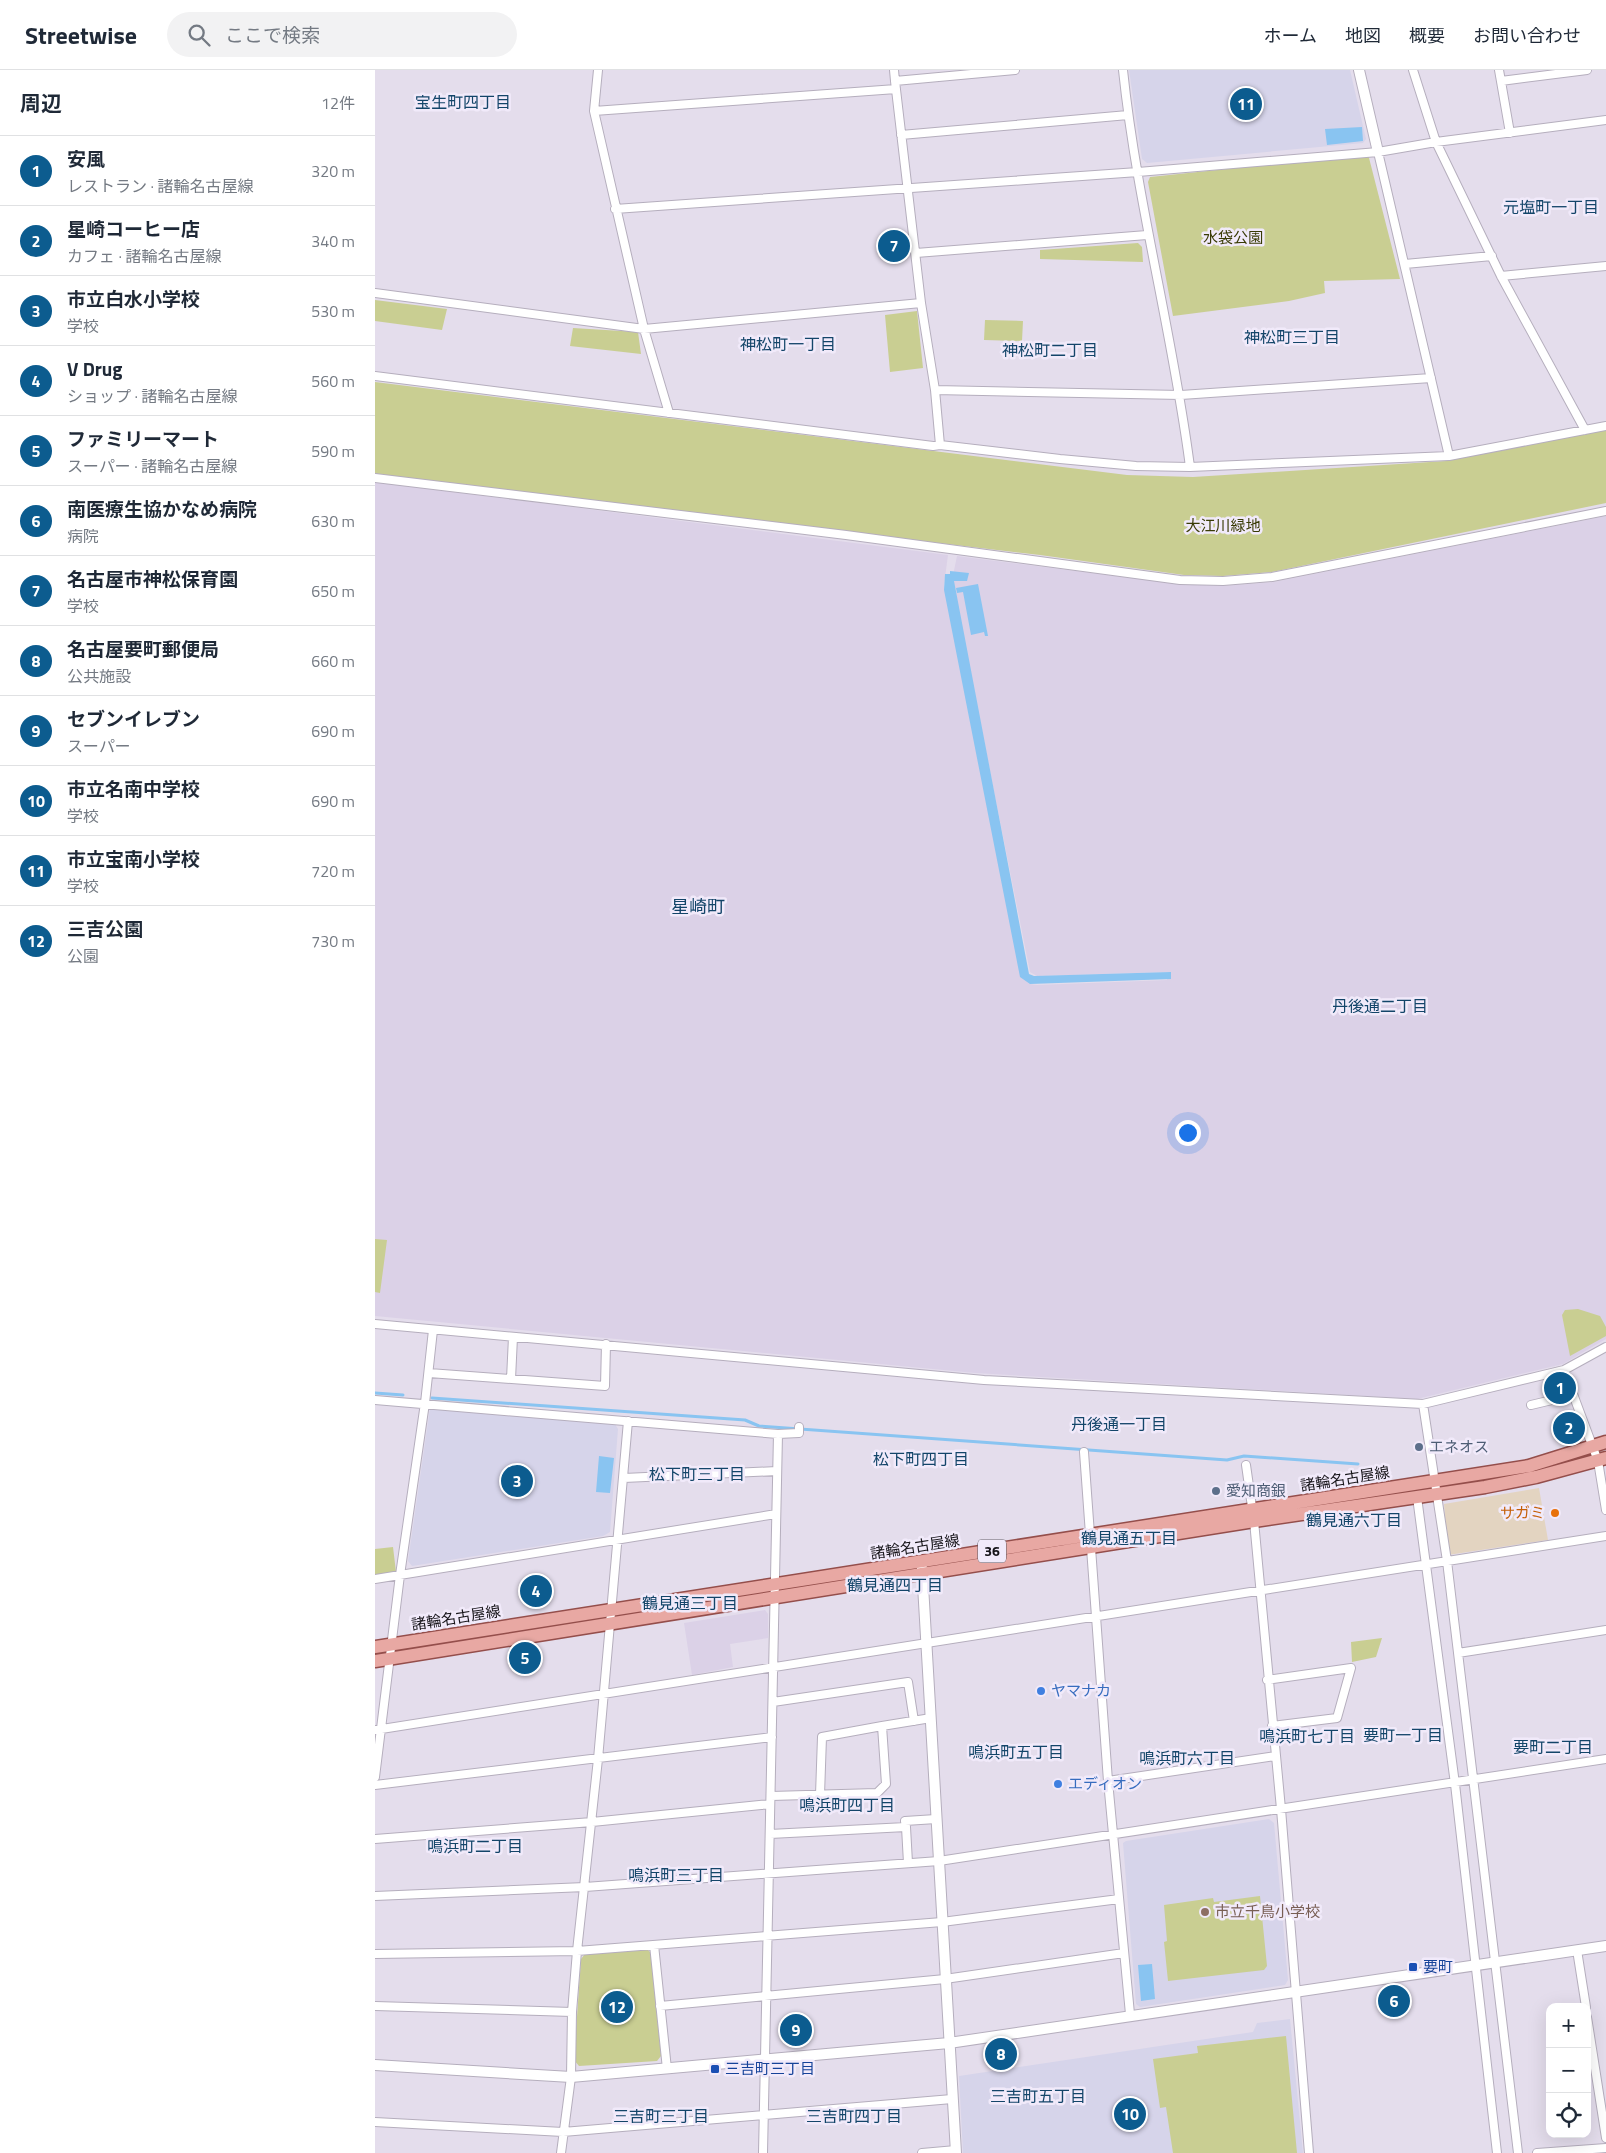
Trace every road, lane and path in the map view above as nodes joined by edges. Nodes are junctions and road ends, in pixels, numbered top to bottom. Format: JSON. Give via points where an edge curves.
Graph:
{"nodes":[{"id":1,"x":598,"y":70,"type":"edge"},
{"id":2,"x":894,"y":70,"type":"edge"},
{"id":3,"x":1015,"y":70,"type":"edge"},
{"id":4,"x":1123,"y":70,"type":"edge"},
{"id":5,"x":1359,"y":70,"type":"edge"},
{"id":6,"x":1413,"y":70,"type":"edge"},
{"id":7,"x":1499,"y":70,"type":"edge"},
{"id":8,"x":1587,"y":70,"type":"edge"},
{"id":9,"x":1501,"y":80,"type":"junction"},
{"id":10,"x":896,"y":85,"type":"junction"},
{"id":11,"x":594,"y":111,"type":"junction"},
{"id":12,"x":1127,"y":115,"type":"junction"},
{"id":13,"x":1606,"y":120,"type":"edge"},
{"id":14,"x":1511,"y":133,"type":"junction"},
{"id":15,"x":901,"y":134,"type":"junction"},
{"id":16,"x":1436,"y":142,"type":"junction"},
{"id":17,"x":1378,"y":152,"type":"junction"},
{"id":18,"x":1138,"y":172,"type":"junction"},
{"id":19,"x":907,"y":188,"type":"junction"},
{"id":20,"x":615,"y":209,"type":"junction"},
{"id":21,"x":1147,"y":235,"type":"junction"},
{"id":22,"x":915,"y":253,"type":"junction"},
{"id":23,"x":1492,"y":256,"type":"junction"},
{"id":24,"x":1405,"y":264,"type":"junction"},
{"id":25,"x":1606,"y":266,"type":"edge"},
{"id":26,"x":1501,"y":276,"type":"junction"},
{"id":27,"x":375,"y":293,"type":"edge"},
{"id":28,"x":921,"y":303,"type":"junction"},
{"id":29,"x":644,"y":329,"type":"junction"},
{"id":30,"x":375,"y":376,"type":"edge"},
{"id":31,"x":1431,"y":378,"type":"junction"},
{"id":32,"x":935,"y":390,"type":"junction"},
{"id":33,"x":1181,"y":396,"type":"junction"},
{"id":34,"x":669,"y":413,"type":"junction"},
{"id":35,"x":1606,"y":426,"type":"edge"},
{"id":36,"x":1585,"y":430,"type":"junction"},
{"id":37,"x":941,"y":444,"type":"junction"},
{"id":38,"x":1449,"y":456,"type":"junction"},
{"id":39,"x":1190,"y":467,"type":"junction"},
{"id":40,"x":375,"y":478,"type":"edge"},
{"id":41,"x":1606,"y":511,"type":"edge"},
{"id":42,"x":375,"y":1324,"type":"edge"},
{"id":43,"x":433,"y":1330,"type":"junction"},
{"id":44,"x":513,"y":1337,"type":"junction"},
{"id":45,"x":606,"y":1344,"type":"junction"},
{"id":46,"x":1606,"y":1346,"type":"edge"},
{"id":47,"x":1564,"y":1370,"type":"junction"},
{"id":48,"x":429,"y":1373,"type":"junction"},
{"id":49,"x":511,"y":1379,"type":"junction"},
{"id":50,"x":1573,"y":1395,"type":"junction"},
{"id":51,"x":375,"y":1400,"type":"edge"},
{"id":52,"x":425,"y":1403,"type":"junction"},
{"id":53,"x":1423,"y":1404,"type":"junction"},
{"id":54,"x":1531,"y":1405,"type":"dead end"},
{"id":55,"x":628,"y":1421,"type":"junction"},
{"id":56,"x":799,"y":1429,"type":"dead end"},
{"id":57,"x":778,"y":1434,"type":"junction"},
{"id":58,"x":1606,"y":1442,"type":"edge"},
{"id":59,"x":1593,"y":1446,"type":"junction"},
{"id":60,"x":1085,"y":1452,"type":"dead end"},
{"id":61,"x":1602,"y":1459,"type":"edge"},
{"id":62,"x":1246,"y":1465,"type":"dead end"},
{"id":63,"x":777,"y":1471,"type":"junction"},
{"id":64,"x":624,"y":1478,"type":"junction"},
{"id":65,"x":1437,"y":1487,"type":"junction"},
{"id":66,"x":1417,"y":1497,"type":"junction"},
{"id":67,"x":1606,"y":1510,"type":"edge"},
{"id":68,"x":776,"y":1514,"type":"junction"},
{"id":69,"x":1253,"y":1516,"type":"junction"},
{"id":70,"x":1606,"y":1536,"type":"edge"},
{"id":71,"x":619,"y":1541,"type":"junction"},
{"id":72,"x":1092,"y":1541,"type":"junction"},
{"id":73,"x":1447,"y":1561,"type":"junction"},
{"id":74,"x":1427,"y":1564,"type":"junction"},
{"id":75,"x":922,"y":1569,"type":"junction"},
{"id":76,"x":400,"y":1575,"type":"junction"},
{"id":77,"x":375,"y":1578,"type":"edge"},
{"id":78,"x":775,"y":1586,"type":"junction"},
{"id":79,"x":1258,"y":1591,"type":"junction"},
{"id":80,"x":775,"y":1599,"type":"junction"},
{"id":81,"x":609,"y":1611,"type":"junction"},
{"id":82,"x":1098,"y":1616,"type":"junction"},
{"id":83,"x":609,"y":1625,"type":"junction"},
{"id":84,"x":1606,"y":1630,"type":"edge"},
{"id":85,"x":927,"y":1643,"type":"junction"},
{"id":86,"x":393,"y":1644,"type":"junction"},
{"id":87,"x":375,"y":1646,"type":"edge"},
{"id":88,"x":1458,"y":1653,"type":"junction"},
{"id":89,"x":391,"y":1659,"type":"junction"},
{"id":90,"x":375,"y":1661,"type":"edge"},
{"id":91,"x":773,"y":1666,"type":"junction"},
{"id":92,"x":1267,"y":1680,"type":"junction"},
{"id":93,"x":604,"y":1693,"type":"junction"},
{"id":94,"x":773,"y":1702,"type":"junction"},
{"id":95,"x":931,"y":1718,"type":"junction"},
{"id":96,"x":914,"y":1721,"type":"junction"},
{"id":97,"x":882,"y":1726,"type":"junction"},
{"id":98,"x":1272,"y":1726,"type":"junction"},
{"id":99,"x":378,"y":1729,"type":"edge"},
{"id":100,"x":772,"y":1736,"type":"junction"},
{"id":101,"x":1275,"y":1756,"type":"junction"},
{"id":102,"x":598,"y":1759,"type":"junction"},
{"id":103,"x":1606,"y":1759,"type":"edge"},
{"id":104,"x":375,"y":1777,"type":"edge"},
{"id":105,"x":1473,"y":1780,"type":"junction"},
{"id":106,"x":1108,"y":1781,"type":"junction"},
{"id":107,"x":1455,"y":1784,"type":"junction"},
{"id":108,"x":375,"y":1785,"type":"edge"},
{"id":109,"x":820,"y":1795,"type":"junction"},
{"id":110,"x":770,"y":1800,"type":"junction"},
{"id":111,"x":1281,"y":1809,"type":"junction"},
{"id":112,"x":937,"y":1819,"type":"junction"},
{"id":113,"x":592,"y":1822,"type":"junction"},
{"id":114,"x":906,"y":1827,"type":"junction"},
{"id":115,"x":770,"y":1834,"type":"junction"},
{"id":116,"x":1115,"y":1834,"type":"junction"},
{"id":117,"x":375,"y":1839,"type":"edge"},
{"id":118,"x":939,"y":1861,"type":"junction"},
{"id":119,"x":908,"y":1863,"type":"junction"},
{"id":120,"x":769,"y":1874,"type":"junction"},
{"id":121,"x":585,"y":1887,"type":"junction"},
{"id":122,"x":375,"y":1896,"type":"edge"},
{"id":123,"x":1119,"y":1899,"type":"junction"},
{"id":124,"x":942,"y":1922,"type":"junction"},
{"id":125,"x":767,"y":1936,"type":"junction"},
{"id":126,"x":654,"y":1944,"type":"junction"},
{"id":127,"x":1606,"y":1946,"type":"edge"},
{"id":128,"x":1577,"y":1950,"type":"junction"},
{"id":129,"x":577,"y":1951,"type":"junction"},
{"id":130,"x":1124,"y":1953,"type":"junction"},
{"id":131,"x":375,"y":1954,"type":"edge"},
{"id":132,"x":1495,"y":1962,"type":"junction"},
{"id":133,"x":1476,"y":1964,"type":"junction"},
{"id":134,"x":945,"y":1979,"type":"junction"},
{"id":135,"x":1295,"y":1992,"type":"junction"},
{"id":136,"x":765,"y":1996,"type":"junction"},
{"id":137,"x":1585,"y":2003,"type":"edge"},
{"id":138,"x":375,"y":2006,"type":"edge"},
{"id":139,"x":660,"y":2006,"type":"junction"},
{"id":140,"x":572,"y":2012,"type":"junction"},
{"id":141,"x":1130,"y":2014,"type":"junction"},
{"id":142,"x":949,"y":2042,"type":"junction"},
{"id":143,"x":1591,"y":2042,"type":"edge"},
{"id":144,"x":764,"y":2060,"type":"junction"},
{"id":145,"x":375,"y":2065,"type":"edge"},
{"id":146,"x":667,"y":2068,"type":"junction"},
{"id":147,"x":571,"y":2077,"type":"junction"},
{"id":148,"x":952,"y":2099,"type":"junction"},
{"id":149,"x":763,"y":2116,"type":"junction"},
{"id":150,"x":375,"y":2122,"type":"edge"},
{"id":151,"x":563,"y":2132,"type":"junction"},
{"id":152,"x":1606,"y":2138,"type":"edge"},
{"id":153,"x":1606,"y":2148,"type":"edge"},
{"id":154,"x":956,"y":2152,"type":"edge"},
{"id":155,"x":561,"y":2153,"type":"edge"},
{"id":156,"x":763,"y":2153,"type":"edge"},
{"id":157,"x":922,"y":2153,"type":"edge"},
{"id":158,"x":1309,"y":2153,"type":"edge"},
{"id":159,"x":1497,"y":2153,"type":"edge"},
{"id":160,"x":1518,"y":2153,"type":"edge"},
{"id":161,"x":1537,"y":2153,"type":"edge"}],
"edges":[{"from":1,"to":11,"type":"street"},
{"from":2,"to":10,"type":"street"},
{"from":3,"to":10,"type":"street"},
{"from":4,"to":12,"type":"street"},
{"from":5,"to":17,"type":"street"},
{"from":6,"to":16,"type":"street"},
{"from":7,"to":9,"type":"street"},
{"from":8,"to":9,"type":"street"},
{"from":9,"to":14,"type":"street"},
{"from":10,"to":11,"type":"street"},
{"from":10,"to":15,"type":"street"},
{"from":11,"to":20,"type":"street"},
{"from":12,"to":15,"type":"street"},
{"from":12,"to":18,"type":"street"},
{"from":13,"to":14,"type":"street"},
{"from":14,"to":16,"type":"street"},
{"from":15,"to":19,"type":"street"},
{"from":16,"to":17,"type":"street"},
{"from":16,"to":23,"type":"street"},
{"from":17,"to":18,"type":"street"},
{"from":17,"to":24,"type":"street"},
{"from":18,"to":19,"type":"street"},
{"from":18,"to":21,"type":"street"},
{"from":19,"to":20,"type":"street"},
{"from":19,"to":22,"type":"street"},
{"from":20,"to":29,"type":"street"},
{"from":21,"to":22,"type":"street"},
{"from":21,"to":33,"type":"street"},
{"from":22,"to":28,"type":"street"},
{"from":23,"to":24,"type":"street"},
{"from":23,"to":26,"type":"street"},
{"from":24,"to":31,"type":"street"},
{"from":25,"to":26,"type":"street"},
{"from":26,"to":36,"type":"street"},
{"from":27,"to":29,"type":"street"},
{"from":28,"to":29,"type":"street"},
{"from":28,"to":32,"type":"street"},
{"from":29,"to":34,"type":"street"},
{"from":30,"to":34,"type":"street"},
{"from":31,"to":33,"type":"street"},
{"from":31,"to":38,"type":"street"},
{"from":32,"to":33,"type":"street"},
{"from":32,"to":37,"type":"street"},
{"from":33,"to":39,"type":"street"},
{"from":34,"to":37,"type":"street","via":[[933,446]]},
{"from":35,"to":36,"type":"street"},
{"from":36,"to":38,"type":"street"},
{"from":37,"to":39,"type":"street","via":[[1069,460]]},
{"from":38,"to":39,"type":"street"},
{"from":40,"to":41,"type":"street","via":[[1189,580],[1223,581],[1272,577]]},
{"from":42,"to":43,"type":"street"},
{"from":43,"to":44,"type":"street"},
{"from":43,"to":48,"type":"street"},
{"from":44,"to":45,"type":"street"},
{"from":44,"to":49,"type":"street"},
{"from":45,"to":49,"type":"street","via":[[605,1386]]},
{"from":45,"to":53,"type":"street","via":[[984,1380]]},
{"from":46,"to":47,"type":"street"},
{"from":47,"to":50,"type":"street"},
{"from":47,"to":53,"type":"street"},
{"from":48,"to":49,"type":"street"},
{"from":48,"to":52,"type":"street"},
{"from":50,"to":54,"type":"street"},
{"from":50,"to":59,"type":"street"},
{"from":51,"to":52,"type":"street"},
{"from":52,"to":55,"type":"street"},
{"from":52,"to":76,"type":"street"},
{"from":53,"to":65,"type":"street"},
{"from":55,"to":57,"type":"street"},
{"from":55,"to":64,"type":"street"},
{"from":56,"to":57,"type":"street","via":[[799,1433]]},
{"from":57,"to":63,"type":"street"},
{"from":58,"to":59,"type":"main road","name":"諸輪名古屋線","number":"36"},
{"from":59,"to":61,"type":"street"},
{"from":59,"to":65,"type":"main road","name":"諸輪名古屋線","number":"36","via":[[1529,1466]]},
{"from":60,"to":72,"type":"street"},
{"from":61,"to":65,"type":"main road","name":"諸輪名古屋線","number":"36","via":[[1536,1478]]},
{"from":61,"to":67,"type":"street"},
{"from":62,"to":69,"type":"street"},
{"from":63,"to":64,"type":"street"},
{"from":63,"to":68,"type":"street"},
{"from":64,"to":71,"type":"street"},
{"from":65,"to":66,"type":"main road","name":"諸輪名古屋線","number":"36"},
{"from":65,"to":69,"type":"main road","name":"諸輪名古屋線","number":"36"},
{"from":65,"to":73,"type":"street"},
{"from":66,"to":69,"type":"main road","name":"諸輪名古屋線","number":"36"},
{"from":66,"to":74,"type":"street"},
{"from":68,"to":71,"type":"street"},
{"from":68,"to":78,"type":"street"},
{"from":69,"to":72,"type":"main road","name":"諸輪名古屋線","number":"36"},
{"from":69,"to":79,"type":"street"},
{"from":70,"to":73,"type":"street"},
{"from":71,"to":76,"type":"street"},
{"from":71,"to":81,"type":"street"},
{"from":72,"to":75,"type":"main road","name":"諸輪名古屋線","number":"36"},
{"from":72,"to":82,"type":"street"},
{"from":73,"to":74,"type":"street"},
{"from":73,"to":88,"type":"street"},
{"from":74,"to":79,"type":"street"},
{"from":74,"to":107,"type":"street"},
{"from":75,"to":78,"type":"main road","name":"諸輪名古屋線","number":"36"},
{"from":75,"to":80,"type":"main road","name":"諸輪名古屋線","number":"36"},
{"from":75,"to":85,"type":"street"},
{"from":76,"to":77,"type":"street"},
{"from":76,"to":86,"type":"street"},
{"from":78,"to":80,"type":"street"},
{"from":78,"to":81,"type":"main road","name":"諸輪名古屋線","number":"36"},
{"from":79,"to":82,"type":"street"},
{"from":79,"to":92,"type":"street"},
{"from":80,"to":83,"type":"main road","name":"諸輪名古屋線","number":"36"},
{"from":80,"to":91,"type":"street"},
{"from":81,"to":83,"type":"street"},
{"from":81,"to":86,"type":"main road","name":"諸輪名古屋線","number":"36"},
{"from":82,"to":85,"type":"street"},
{"from":82,"to":106,"type":"street"},
{"from":83,"to":89,"type":"main road","name":"諸輪名古屋線","number":"36"},
{"from":83,"to":93,"type":"street"},
{"from":84,"to":88,"type":"street"},
{"from":85,"to":91,"type":"street"},
{"from":85,"to":95,"type":"street"},
{"from":86,"to":87,"type":"main road","name":"諸輪名古屋線","number":"36"},
{"from":86,"to":89,"type":"street"},
{"from":88,"to":105,"type":"street"},
{"from":89,"to":90,"type":"main road","name":"諸輪名古屋線","number":"36"},
{"from":89,"to":99,"type":"street"},
{"from":91,"to":93,"type":"street"},
{"from":91,"to":94,"type":"street"},
{"from":92,"to":98,"type":"street"},
{"from":92,"to":98,"type":"street","via":[[1351,1668],[1337,1718]]},
{"from":93,"to":99,"type":"street"},
{"from":93,"to":102,"type":"street"},
{"from":94,"to":96,"type":"street","via":[[908,1682]]},
{"from":94,"to":100,"type":"street"},
{"from":95,"to":96,"type":"street"},
{"from":95,"to":112,"type":"street"},
{"from":96,"to":97,"type":"street"},
{"from":97,"to":109,"type":"street","via":[[823,1736]]},
{"from":97,"to":109,"type":"street","via":[[886,1784],[877,1792]]},
{"from":98,"to":101,"type":"street"},
{"from":99,"to":104,"type":"street"},
{"from":100,"to":102,"type":"street"},
{"from":100,"to":110,"type":"street"},
{"from":101,"to":106,"type":"street"},
{"from":101,"to":111,"type":"street"},
{"from":102,"to":108,"type":"street"},
{"from":102,"to":113,"type":"street"},
{"from":103,"to":105,"type":"street"},
{"from":105,"to":107,"type":"street"},
{"from":105,"to":132,"type":"street"},
{"from":106,"to":116,"type":"street"},
{"from":107,"to":111,"type":"street"},
{"from":107,"to":133,"type":"street"},
{"from":109,"to":110,"type":"street"},
{"from":110,"to":113,"type":"street"},
{"from":110,"to":115,"type":"street"},
{"from":111,"to":116,"type":"street"},
{"from":111,"to":135,"type":"street"},
{"from":112,"to":114,"type":"street","via":[[905,1821]]},
{"from":112,"to":118,"type":"street"},
{"from":113,"to":117,"type":"street"},
{"from":113,"to":121,"type":"street"},
{"from":114,"to":115,"type":"street"},
{"from":114,"to":119,"type":"street"},
{"from":115,"to":120,"type":"street"},
{"from":116,"to":118,"type":"street"},
{"from":116,"to":123,"type":"street"},
{"from":118,"to":119,"type":"street"},
{"from":118,"to":124,"type":"street"},
{"from":119,"to":120,"type":"street"},
{"from":120,"to":121,"type":"street"},
{"from":120,"to":125,"type":"street"},
{"from":121,"to":122,"type":"street"},
{"from":121,"to":129,"type":"street"},
{"from":123,"to":124,"type":"street"},
{"from":123,"to":130,"type":"street"},
{"from":124,"to":125,"type":"street"},
{"from":124,"to":134,"type":"street"},
{"from":125,"to":126,"type":"street"},
{"from":125,"to":136,"type":"street"},
{"from":126,"to":129,"type":"street"},
{"from":126,"to":139,"type":"street"},
{"from":127,"to":128,"type":"street"},
{"from":128,"to":132,"type":"street"},
{"from":128,"to":137,"type":"street"},
{"from":129,"to":131,"type":"street"},
{"from":129,"to":140,"type":"street"},
{"from":130,"to":134,"type":"street"},
{"from":130,"to":141,"type":"street"},
{"from":132,"to":133,"type":"street"},
{"from":132,"to":160,"type":"street"},
{"from":133,"to":135,"type":"street"},
{"from":133,"to":159,"type":"street"},
{"from":134,"to":136,"type":"street"},
{"from":134,"to":142,"type":"street"},
{"from":135,"to":141,"type":"street"},
{"from":135,"to":158,"type":"street"},
{"from":136,"to":139,"type":"street"},
{"from":136,"to":144,"type":"street"},
{"from":138,"to":140,"type":"street"},
{"from":139,"to":146,"type":"street"},
{"from":140,"to":147,"type":"street"},
{"from":141,"to":142,"type":"street"},
{"from":142,"to":144,"type":"street"},
{"from":142,"to":148,"type":"street"},
{"from":143,"to":152,"type":"street"},
{"from":144,"to":146,"type":"street"},
{"from":144,"to":149,"type":"street"},
{"from":145,"to":147,"type":"street"},
{"from":146,"to":147,"type":"street"},
{"from":147,"to":151,"type":"street"},
{"from":148,"to":149,"type":"street"},
{"from":148,"to":154,"type":"street"},
{"from":149,"to":151,"type":"street"},
{"from":149,"to":156,"type":"street"},
{"from":150,"to":151,"type":"street"},
{"from":151,"to":155,"type":"street"},
{"from":153,"to":161,"type":"street"},
{"from":154,"to":157,"type":"street"}]}
